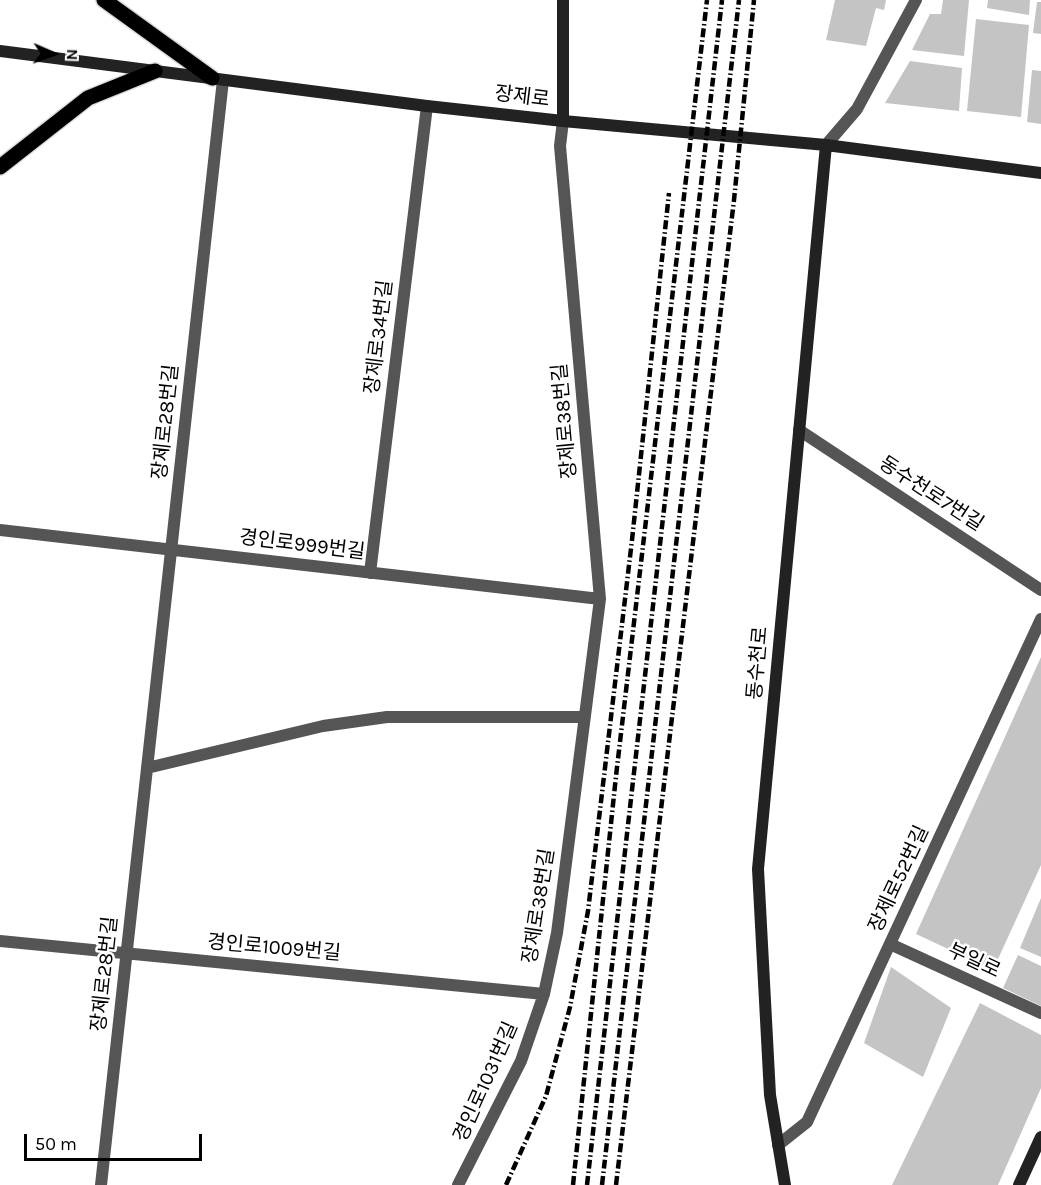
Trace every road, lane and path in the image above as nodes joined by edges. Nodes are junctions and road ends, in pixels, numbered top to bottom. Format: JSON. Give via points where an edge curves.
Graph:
{"nodes":[{"id":1,"x":104,"y":0,"type":"edge"},
{"id":2,"x":563,"y":0,"type":"edge"},
{"id":3,"x":916,"y":0,"type":"edge"},
{"id":4,"x":0,"y":51,"type":"edge"},
{"id":5,"x":155,"y":71,"type":"junction"},
{"id":6,"x":218,"y":79,"type":"junction"},
{"id":7,"x":427,"y":105,"type":"junction"},
{"id":8,"x":563,"y":121,"type":"junction"},
{"id":9,"x":826,"y":145,"type":"junction"},
{"id":10,"x":0,"y":167,"type":"edge"},
{"id":11,"x":1041,"y":172,"type":"edge"},
{"id":12,"x":799,"y":430,"type":"junction"},
{"id":13,"x":0,"y":530,"type":"edge"},
{"id":14,"x":171,"y":550,"type":"junction"},
{"id":15,"x":370,"y":573,"type":"junction"},
{"id":16,"x":1041,"y":590,"type":"edge"},
{"id":17,"x":600,"y":599,"type":"junction"},
{"id":18,"x":1041,"y":619,"type":"edge"},
{"id":19,"x":585,"y":717,"type":"junction"},
{"id":20,"x":147,"y":768,"type":"junction"},
{"id":21,"x":0,"y":941,"type":"edge"},
{"id":22,"x":890,"y":944,"type":"junction"},
{"id":23,"x":127,"y":954,"type":"junction"},
{"id":24,"x":544,"y":994,"type":"junction"},
{"id":25,"x":1041,"y":1013,"type":"edge"},
{"id":26,"x":1041,"y":1137,"type":"edge"},
{"id":27,"x":778,"y":1145,"type":"junction"},
{"id":28,"x":101,"y":1185,"type":"edge"},
{"id":29,"x":458,"y":1185,"type":"edge"},
{"id":30,"x":785,"y":1185,"type":"edge"},
{"id":31,"x":1019,"y":1185,"type":"edge"}],
"edges":[{"from":1,"to":6,"type":"main road"},
{"from":2,"to":8,"type":"street"},
{"from":3,"to":9,"type":"lane","via":[[857,110]]},
{"from":4,"to":5,"type":"street","name":"장제로"},
{"from":5,"to":6,"type":"street","name":"장제로"},
{"from":5,"to":10,"type":"main road","via":[[87,98]]},
{"from":6,"to":7,"type":"street","name":"장제로"},
{"from":6,"to":14,"type":"lane","name":"장제로28번길"},
{"from":7,"to":8,"type":"street","name":"장제로"},
{"from":7,"to":15,"type":"lane","name":"장제로34번길"},
{"from":8,"to":9,"type":"street","name":"장제로"},
{"from":8,"to":17,"type":"lane","name":"장제로38번길","via":[[560,147]]},
{"from":9,"to":11,"type":"street","name":"장제로"},
{"from":9,"to":12,"type":"street","name":"동수천로"},
{"from":12,"to":16,"type":"lane","name":"동수천로7번길"},
{"from":12,"to":27,"type":"street","name":"동수천로","via":[[758,869],[770,1095]]},
{"from":13,"to":14,"type":"lane","name":"경인로999번길"},
{"from":14,"to":15,"type":"lane","name":"경인로999번길"},
{"from":14,"to":20,"type":"lane","name":"장제로28번길"},
{"from":15,"to":17,"type":"lane","name":"경인로999번길"},
{"from":17,"to":19,"type":"lane","name":"장제로38번길"},
{"from":18,"to":22,"type":"lane","name":"장제로52번길"},
{"from":19,"to":20,"type":"lane","via":[[387,717],[323,726]]},
{"from":19,"to":24,"type":"lane","name":"장제로38번길","via":[[557,933]]},
{"from":20,"to":23,"type":"lane","name":"장제로28번길"},
{"from":21,"to":23,"type":"lane","name":"경인로1009번길"},
{"from":22,"to":25,"type":"lane","name":"부일로"},
{"from":22,"to":27,"type":"lane","name":"장제로52번길","via":[[807,1122]]},
{"from":23,"to":24,"type":"lane","name":"경인로1009번길"},
{"from":23,"to":28,"type":"lane","name":"장제로28번길"},
{"from":24,"to":29,"type":"lane","name":"경인로1031번길","via":[[521,1061]]},
{"from":26,"to":31,"type":"street"},
{"from":27,"to":30,"type":"street","name":"동수천로"}]}
